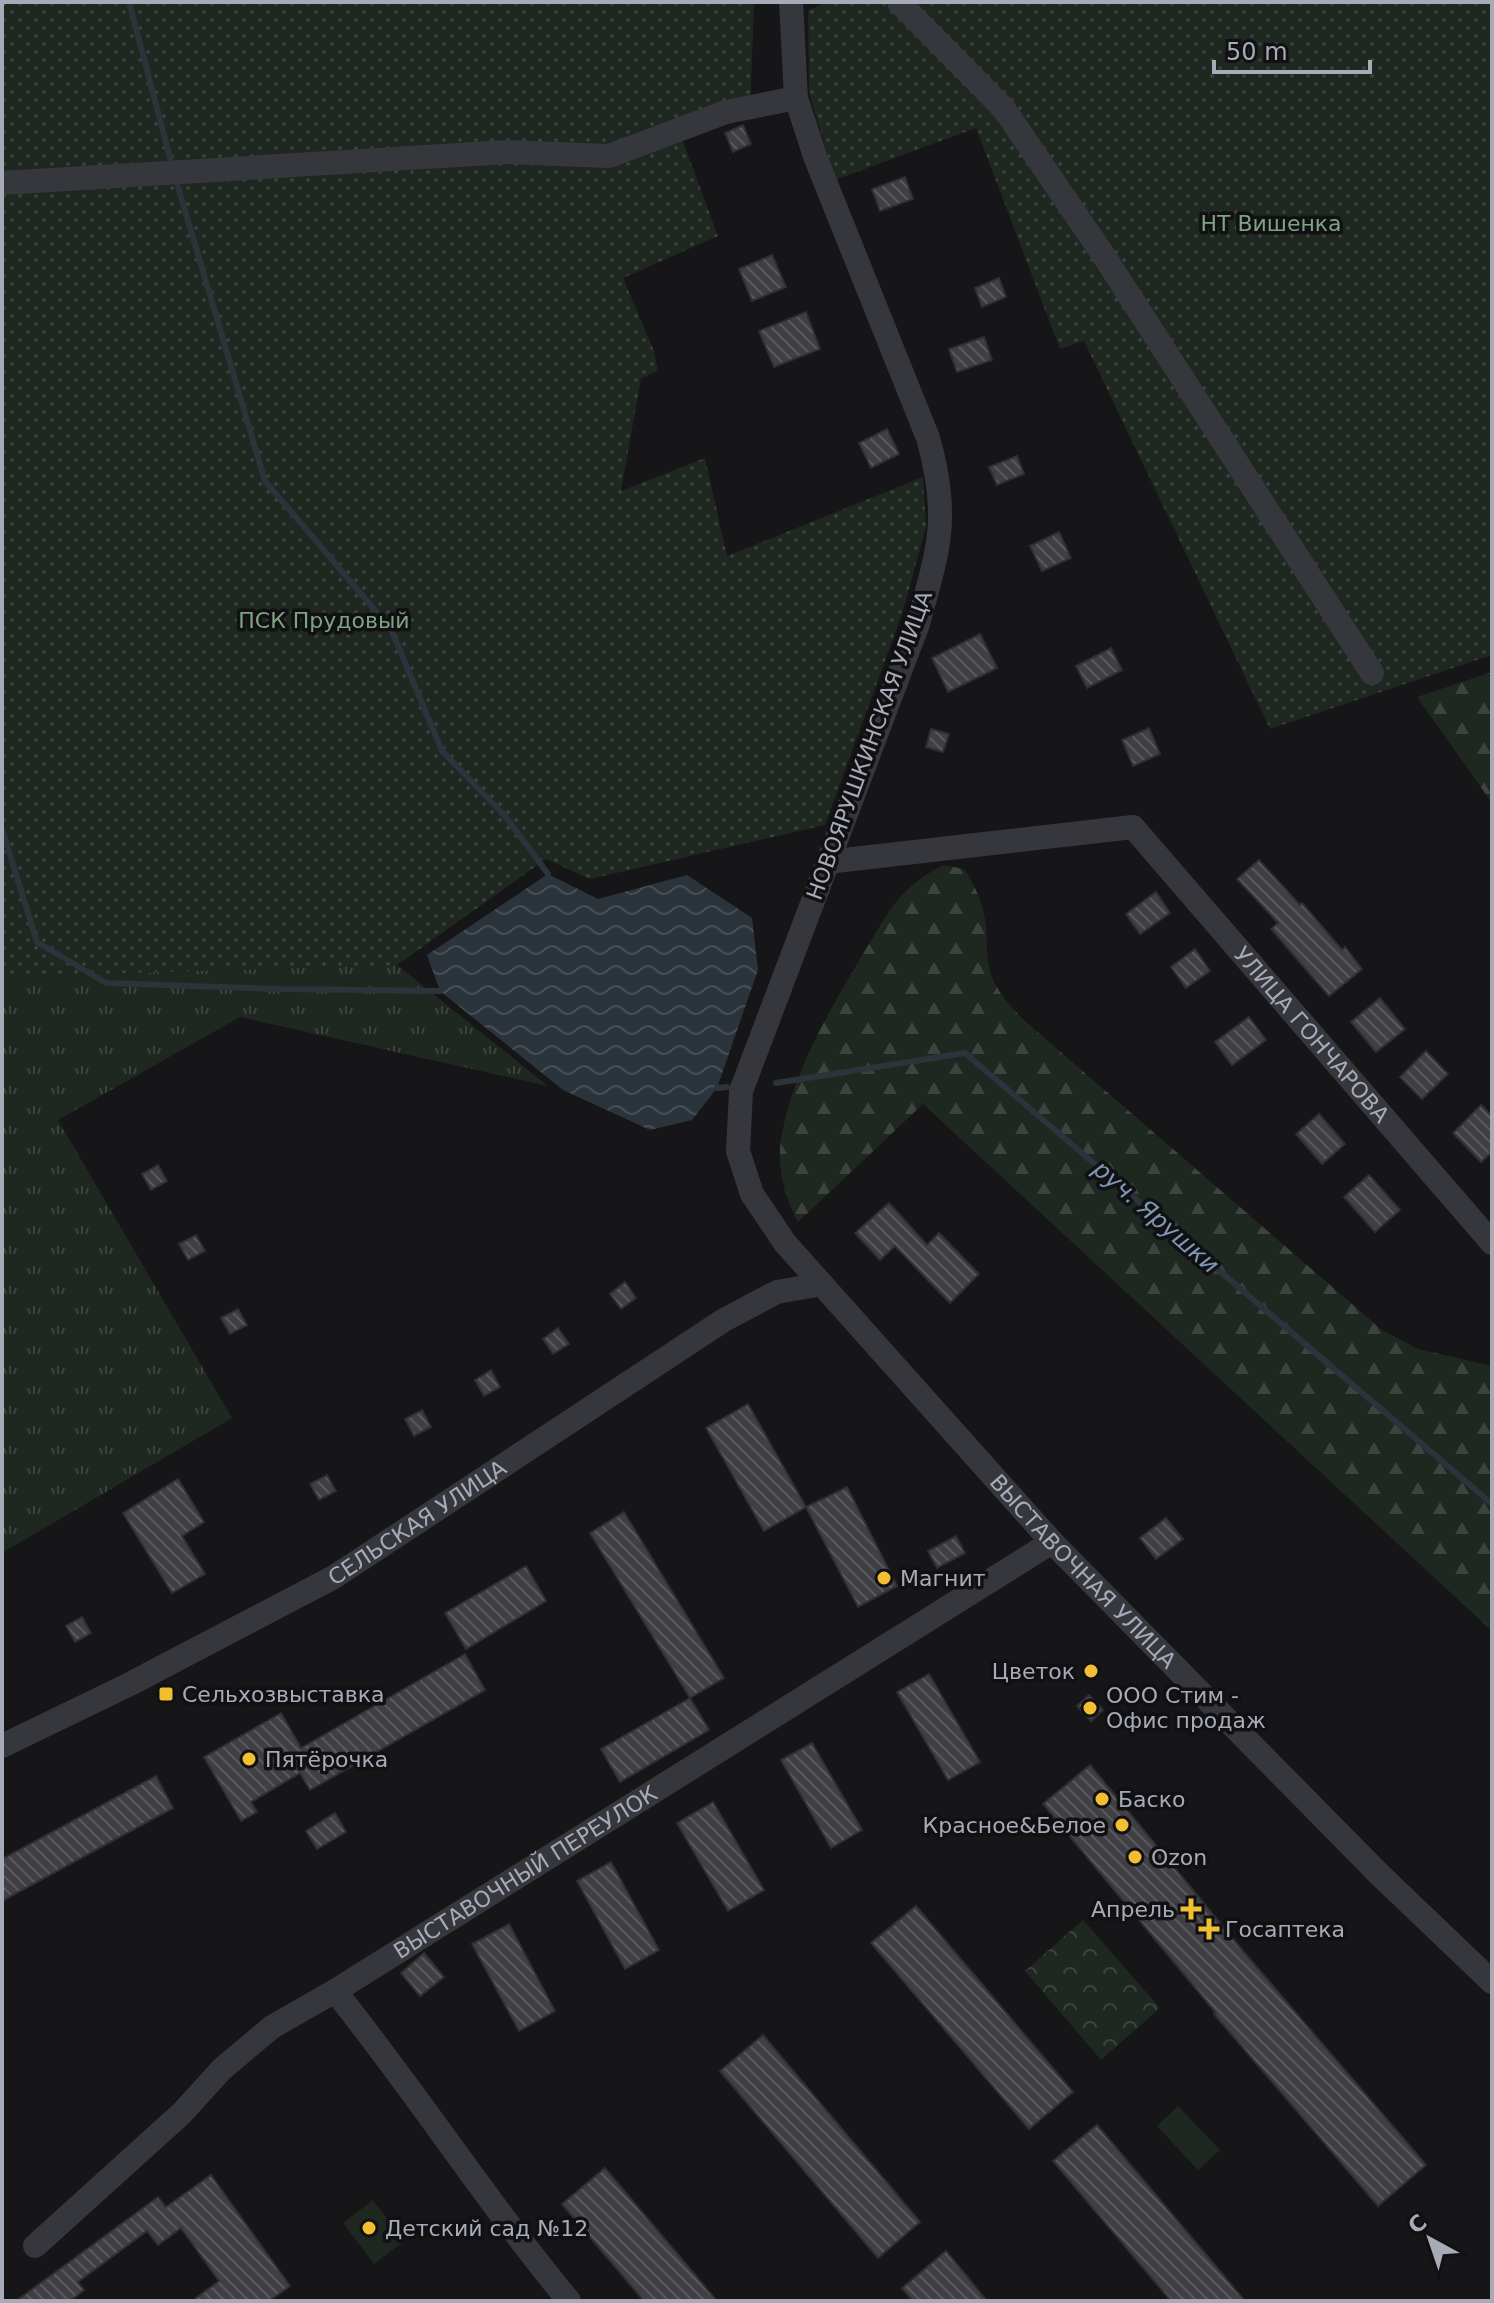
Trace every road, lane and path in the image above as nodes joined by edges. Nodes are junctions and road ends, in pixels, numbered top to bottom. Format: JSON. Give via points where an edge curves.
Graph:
{"nodes":[{"id":1,"x":791,"y":2,"type":"edge"},
{"id":2,"x":899,"y":2,"type":"edge"},
{"id":3,"x":796,"y":98,"type":"junction"},
{"id":4,"x":2,"y":183,"type":"edge"},
{"id":5,"x":1372,"y":673,"type":"dead end"},
{"id":6,"x":827,"y":862,"type":"junction"},
{"id":7,"x":1492,"y":1243,"type":"edge"},
{"id":8,"x":822,"y":1284,"type":"junction"},
{"id":9,"x":1052,"y":1542,"type":"junction"},
{"id":10,"x":2,"y":1746,"type":"edge"},
{"id":11,"x":1492,"y":1982,"type":"edge"},
{"id":12,"x":335,"y":1991,"type":"junction"},
{"id":13,"x":35,"y":2246,"type":"dead end"},
{"id":14,"x":569,"y":2301,"type":"edge"}],
"edges":[{"from":1,"to":3,"type":"street","name":"НОВОЯРУШКИНСКАЯ УЛИЦА"},
{"from":2,"to":5,"type":"street","via":[[1004,109]]},
{"from":3,"to":4,"type":"street","via":[[726,112],[609,156],[507,152]]},
{"from":3,"to":6,"type":"street","name":"НОВОЯРУШКИНСКАЯ УЛИЦА","via":[[928,438],[941,515],[918,624]]},
{"from":6,"to":7,"type":"street","name":"УЛИЦА ГОНЧАРОВА","via":[[1133,827]]},
{"from":6,"to":8,"type":"street","name":"НОВОЯРУШКИНСКАЯ УЛИЦА","via":[[741,1091],[738,1151],[752,1194],[785,1243]]},
{"from":8,"to":9,"type":"street","name":"ВЫСТАВОЧНАЯ УЛИЦА"},
{"from":8,"to":10,"type":"street","name":"СЕЛЬСКАЯ УЛИЦА","via":[[777,1292],[724,1320],[334,1577]]},
{"from":9,"to":11,"type":"street","name":"ВЫСТАВОЧНАЯ УЛИЦА"},
{"from":9,"to":12,"type":"street","name":"ВЫСТАВОЧНЫЙ ПЕРЕУЛОК"},
{"from":12,"to":13,"type":"street","name":"ВЫСТАВОЧНЫЙ ПЕРЕУЛОК","via":[[272,2027],[222,2069],[182,2113]]},
{"from":12,"to":14,"type":"street"}]}
